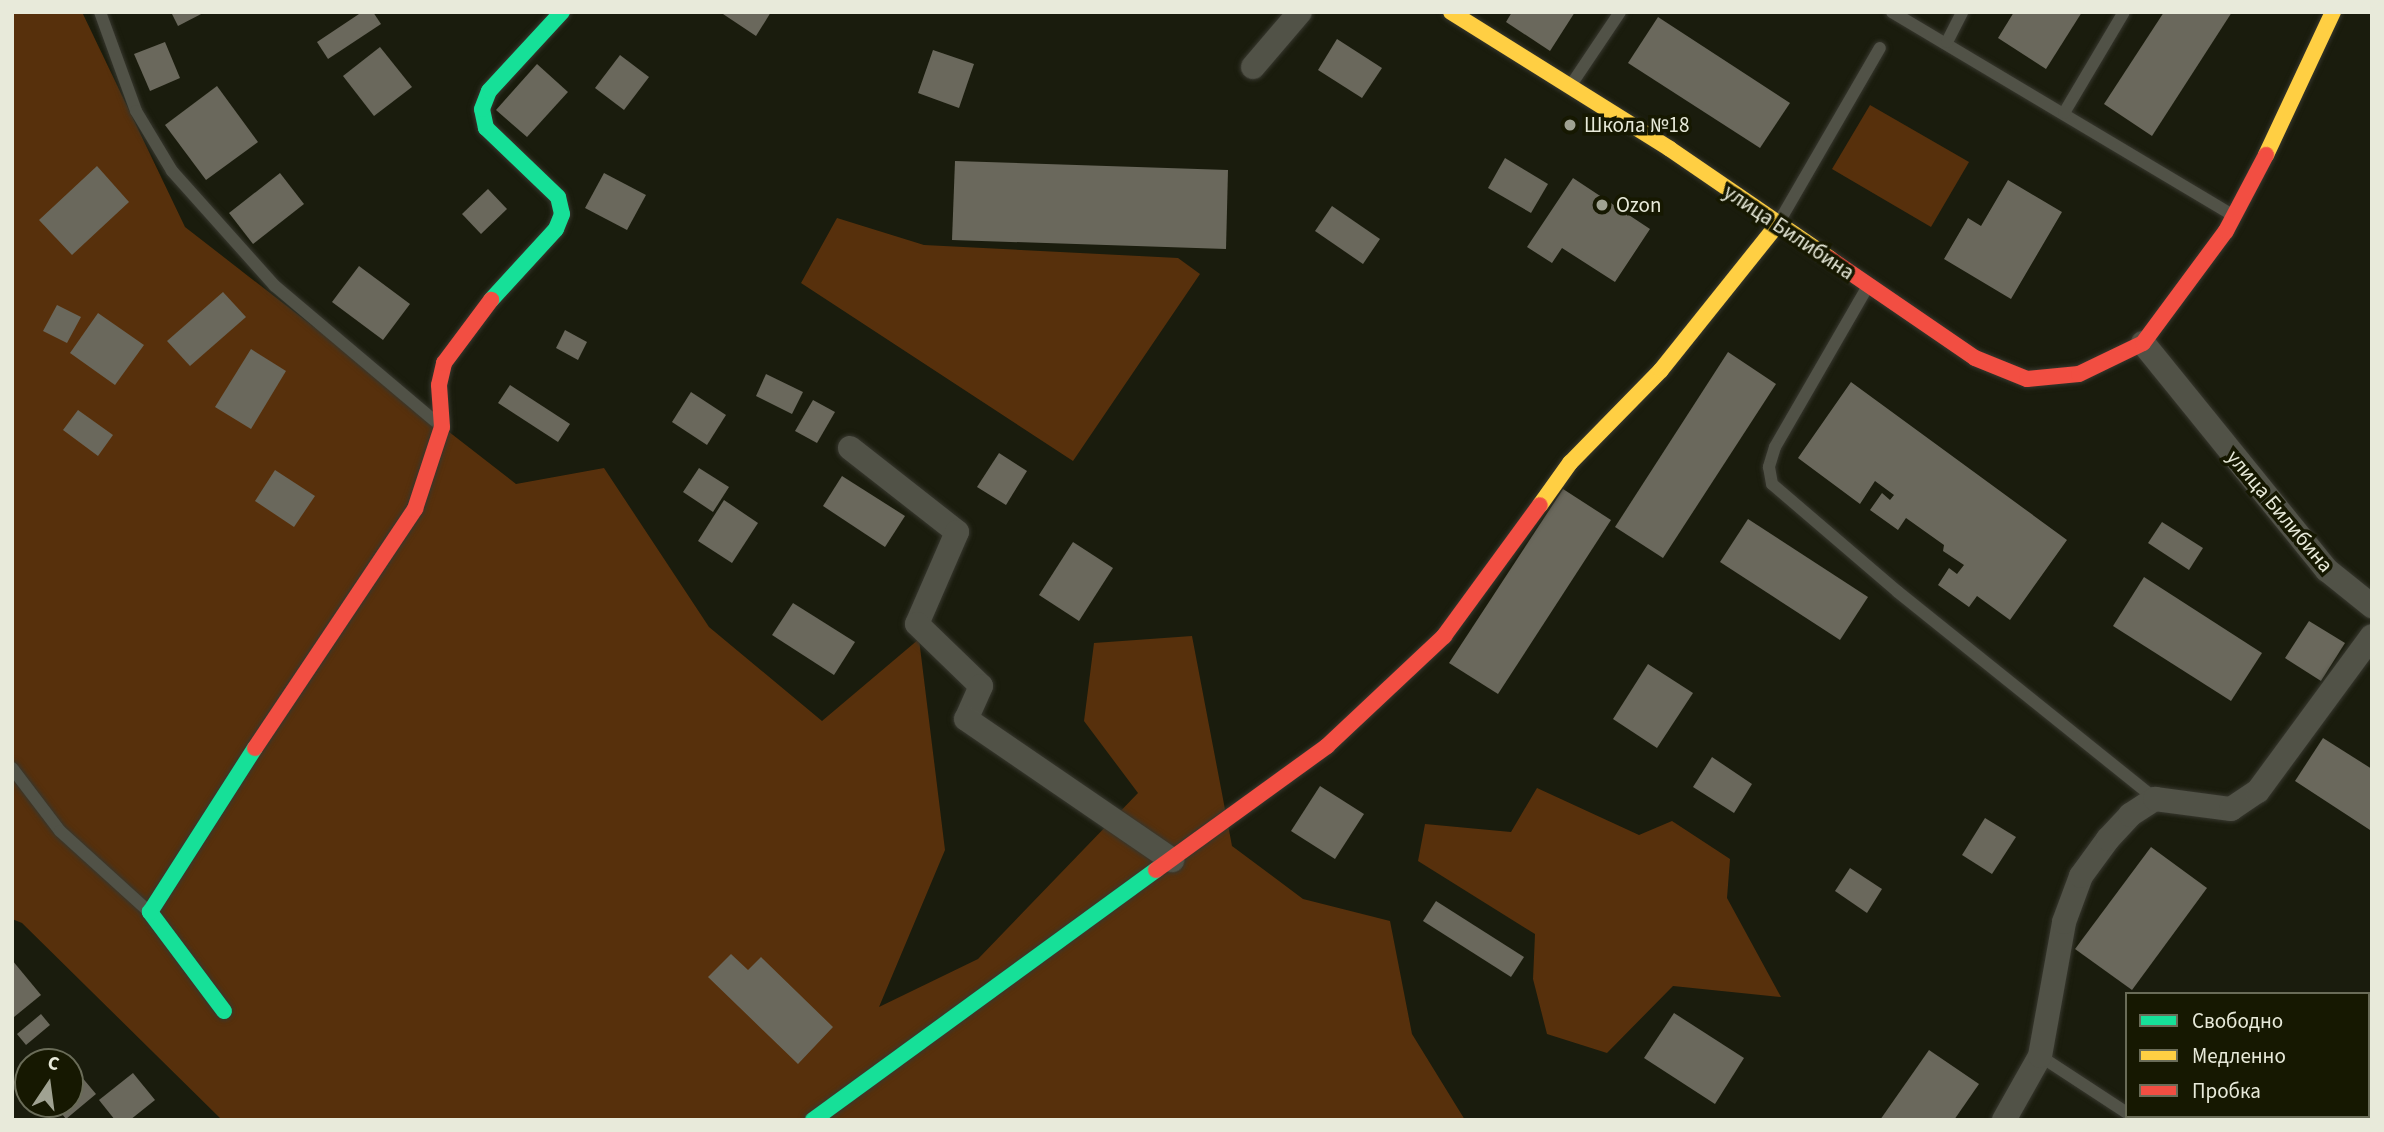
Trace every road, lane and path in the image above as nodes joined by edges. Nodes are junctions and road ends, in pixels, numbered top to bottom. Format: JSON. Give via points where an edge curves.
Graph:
{"nodes":[{"id":1,"x":100,"y":12,"type":"edge"},
{"id":2,"x":562,"y":12,"type":"edge"},
{"id":3,"x":1300,"y":12,"type":"edge"},
{"id":4,"x":1451,"y":12,"type":"edge"},
{"id":5,"x":1620,"y":12,"type":"edge"},
{"id":6,"x":1892,"y":12,"type":"edge"},
{"id":7,"x":1962,"y":12,"type":"edge"},
{"id":8,"x":2124,"y":12,"type":"edge"},
{"id":9,"x":2333,"y":12,"type":"edge"},
{"id":10,"x":1947,"y":42,"type":"junction"},
{"id":11,"x":1880,"y":48,"type":"dead end"},
{"id":12,"x":1253,"y":67,"type":"dead end"},
{"id":13,"x":1571,"y":85,"type":"junction"},
{"id":14,"x":2064,"y":113,"type":"junction"},
{"id":15,"x":2234,"y":216,"type":"junction"},
{"id":16,"x":1777,"y":225,"type":"junction"},
{"id":17,"x":1868,"y":286,"type":"junction"},
{"id":18,"x":2143,"y":342,"type":"junction"},
{"id":19,"x":442,"y":426,"type":"junction"},
{"id":20,"x":850,"y":448,"type":"dead end"},
{"id":21,"x":2372,"y":606,"type":"edge"},
{"id":22,"x":2372,"y":636,"type":"edge"},
{"id":23,"x":12,"y":768,"type":"edge"},
{"id":24,"x":2155,"y":799,"type":"junction"},
{"id":25,"x":1172,"y":860,"type":"junction"},
{"id":26,"x":150,"y":912,"type":"junction"},
{"id":27,"x":224,"y":1011,"type":"dead end"},
{"id":28,"x":2040,"y":1056,"type":"junction"},
{"id":29,"x":2125,"y":1112,"type":"edge"},
{"id":30,"x":813,"y":1120,"type":"edge"},
{"id":31,"x":2004,"y":1120,"type":"edge"}],
"edges":[{"from":1,"to":19,"type":"lane","via":[[136,111],[172,171],[275,286]]},
{"from":2,"to":19,"type":"street","via":[[489,91],[482,109],[486,128],[558,197],[562,214],[556,229],[469,324],[444,363],[439,385]]},
{"from":3,"to":12,"type":"street"},
{"from":4,"to":13,"type":"street","name":"улица Билибина"},
{"from":5,"to":13,"type":"lane"},
{"from":6,"to":10,"type":"lane"},
{"from":7,"to":10,"type":"lane"},
{"from":8,"to":14,"type":"lane"},
{"from":9,"to":15,"type":"street","name":"улица Билибина","via":[[2296,99]]},
{"from":10,"to":14,"type":"lane"},
{"from":11,"to":16,"type":"lane"},
{"from":13,"to":16,"type":"street","name":"улица Билибина"},
{"from":14,"to":15,"type":"lane"},
{"from":15,"to":18,"type":"street","name":"улица Билибина"},
{"from":16,"to":17,"type":"street","name":"улица Билибина"},
{"from":16,"to":25,"type":"street","via":[[1661,370],[1570,463],[1444,636],[1327,746]]},
{"from":17,"to":18,"type":"street","name":"улица Билибина","via":[[1975,358],[2027,379],[2079,374]]},
{"from":17,"to":24,"type":"lane","via":[[1775,447],[1769,467],[1772,484],[1888,584]]},
{"from":18,"to":21,"type":"street","name":"улица Билибина","via":[[2327,570]]},
{"from":19,"to":26,"type":"street","via":[[415,509],[319,648]]},
{"from":20,"to":25,"type":"street","via":[[957,532],[917,624],[981,686],[966,719]]},
{"from":22,"to":24,"type":"street","via":[[2259,790],[2231,809]]},
{"from":23,"to":26,"type":"lane","via":[[60,831]]},
{"from":24,"to":28,"type":"street","via":[[2130,815],[2081,876],[2064,922]]},
{"from":25,"to":30,"type":"street"},
{"from":26,"to":27,"type":"street"},
{"from":28,"to":29,"type":"lane"},
{"from":28,"to":31,"type":"street"}]}
